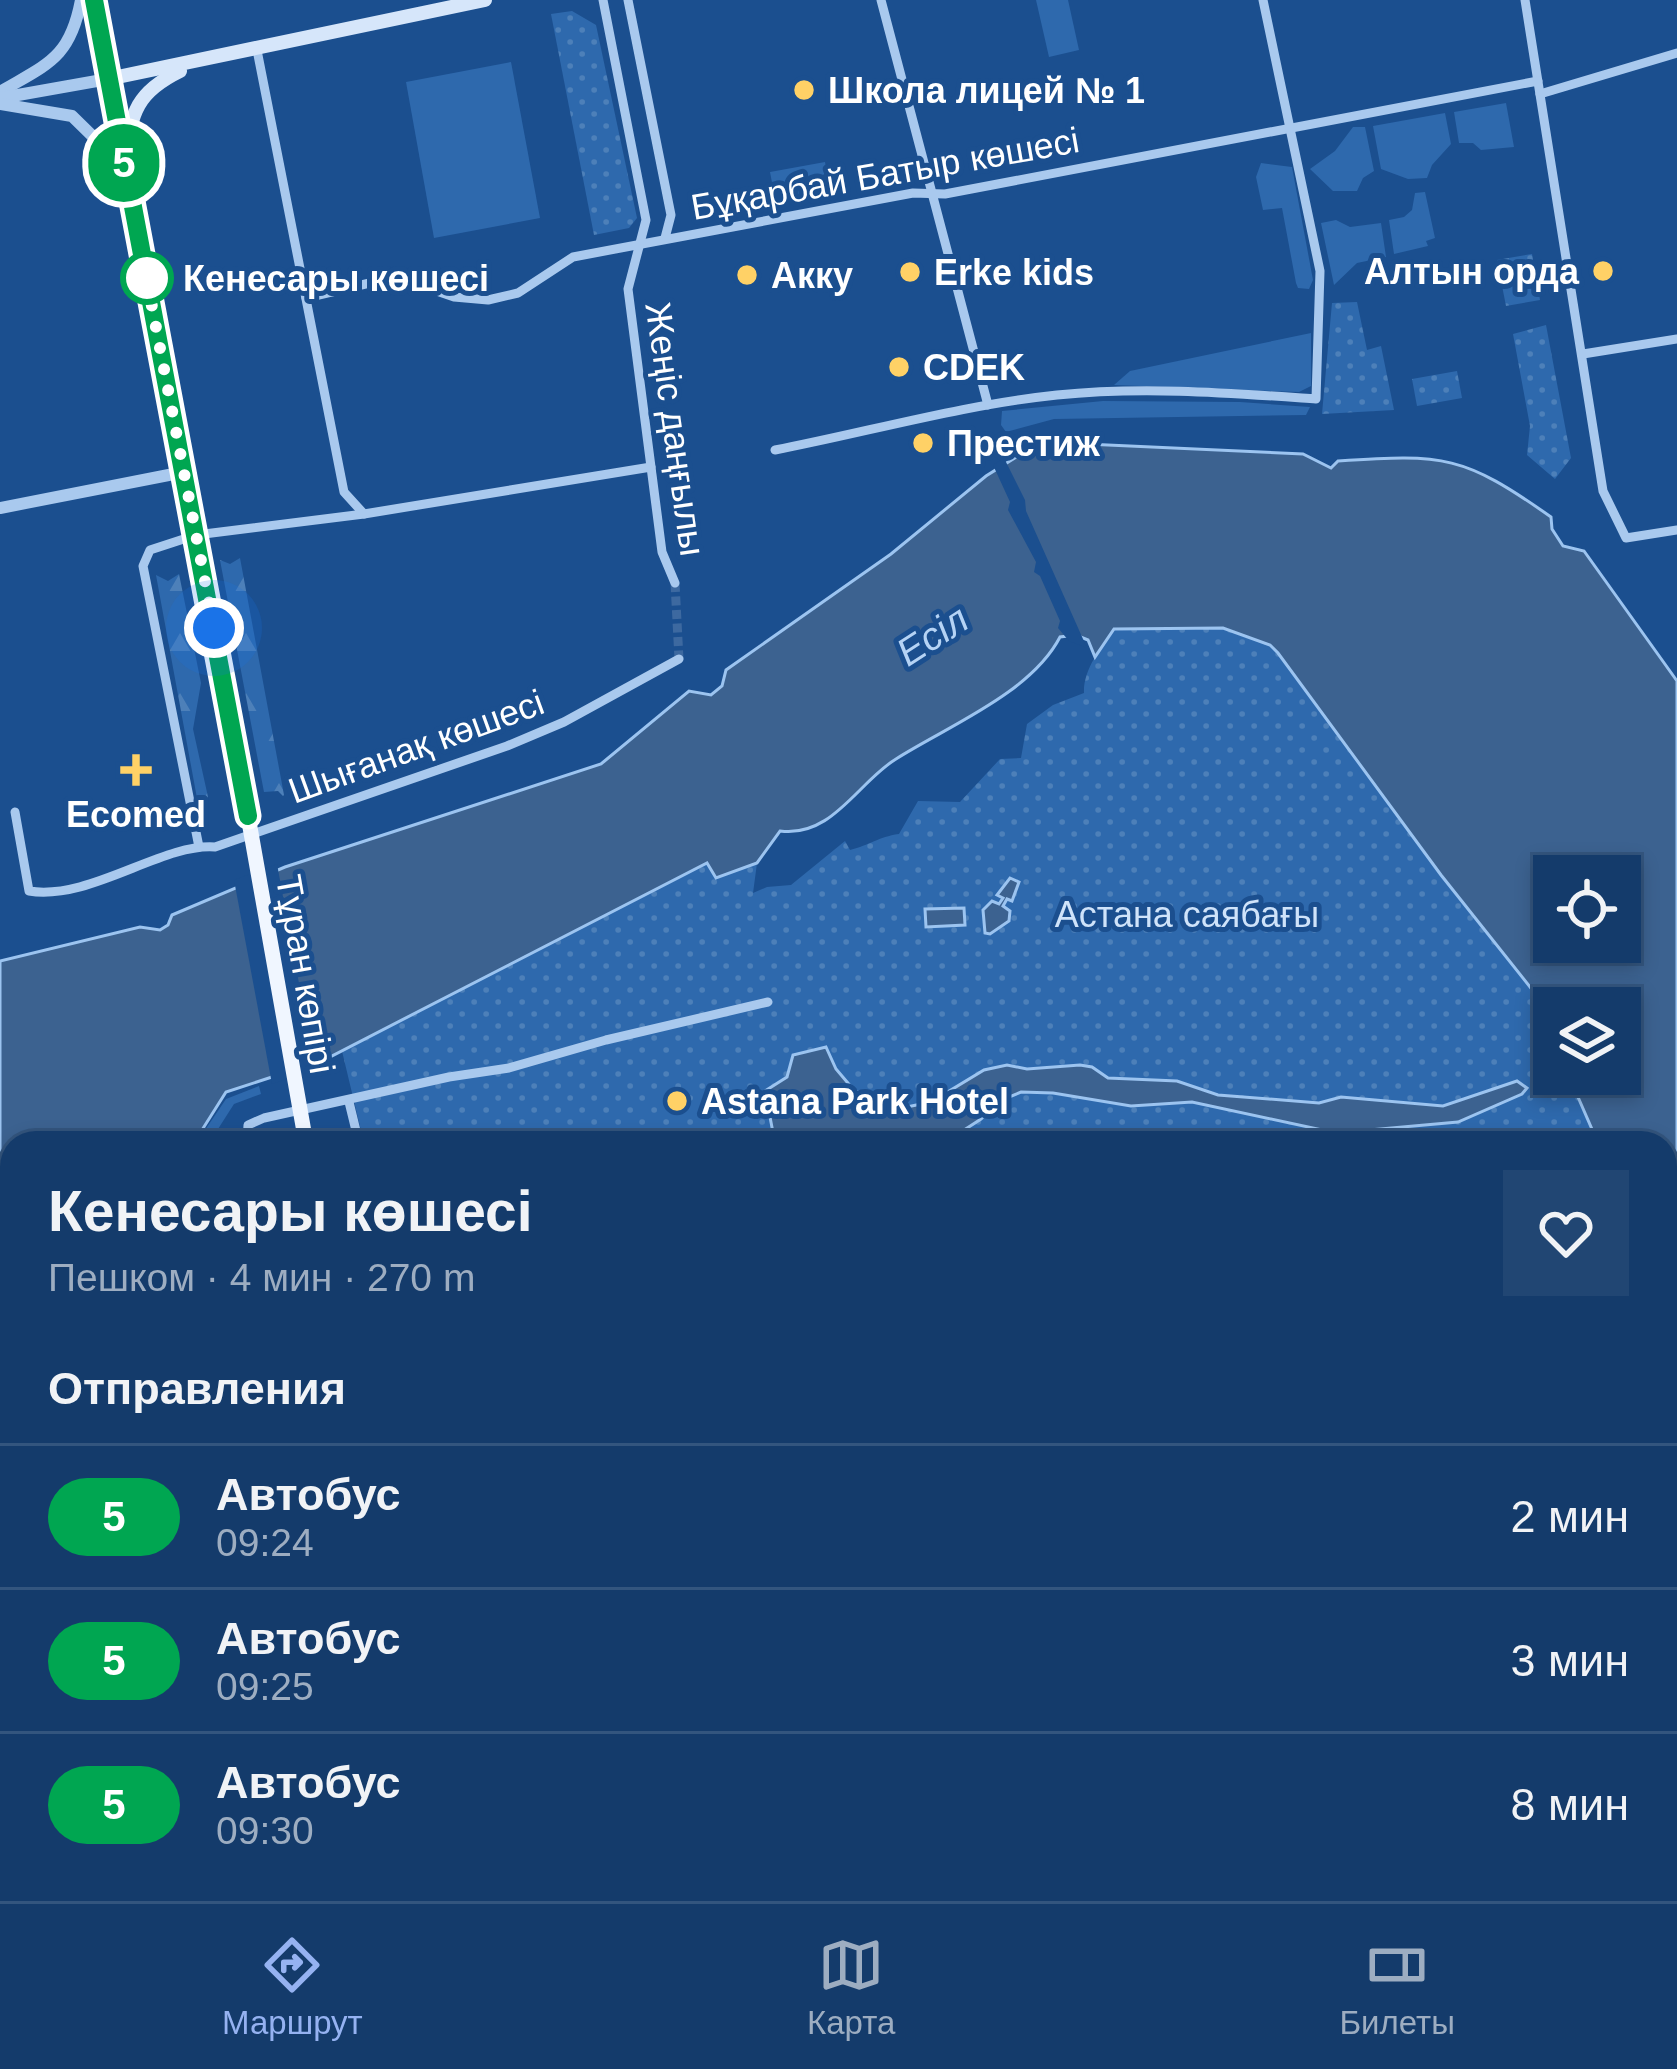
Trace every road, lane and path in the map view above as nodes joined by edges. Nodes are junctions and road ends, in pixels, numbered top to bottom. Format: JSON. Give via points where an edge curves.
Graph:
{"nodes":[{"id":1,"x":81,"y":0,"type":"edge"},
{"id":2,"x":94,"y":0,"type":"edge"},
{"id":3,"x":485,"y":0,"type":"edge"},
{"id":4,"x":603,"y":0,"type":"edge"},
{"id":5,"x":628,"y":0,"type":"edge"},
{"id":6,"x":881,"y":0,"type":"edge"},
{"id":7,"x":1263,"y":0,"type":"edge"},
{"id":8,"x":1525,"y":0,"type":"edge"},
{"id":9,"x":257,"y":50,"type":"junction"},
{"id":10,"x":1677,"y":53,"type":"edge"},
{"id":11,"x":201,"y":61,"type":"junction"},
{"id":12,"x":108,"y":79,"type":"junction"},
{"id":13,"x":1538,"y":81,"type":"junction"},
{"id":14,"x":1540,"y":94,"type":"junction"},
{"id":15,"x":0,"y":98,"type":"edge"},
{"id":16,"x":1289,"y":127,"type":"junction"},
{"id":17,"x":124,"y":167,"type":"junction"},
{"id":18,"x":929,"y":194,"type":"junction"},
{"id":19,"x":665,"y":238,"type":"junction"},
{"id":20,"x":641,"y":242,"type":"junction"},
{"id":21,"x":306,"y":298,"type":"junction"},
{"id":22,"x":1677,"y":339,"type":"edge"},
{"id":23,"x":1582,"y":354,"type":"junction"},
{"id":24,"x":988,"y":405,"type":"junction"},
{"id":25,"x":775,"y":450,"type":"dead end"},
{"id":26,"x":651,"y":467,"type":"junction"},
{"id":27,"x":184,"y":472,"type":"junction"},
{"id":28,"x":0,"y":508,"type":"edge"},
{"id":29,"x":364,"y":514,"type":"junction"},
{"id":30,"x":1677,"y":530,"type":"edge"},
{"id":31,"x":196,"y":535,"type":"junction"},
{"id":32,"x":675,"y":584,"type":"tunnel mouth"},
{"id":33,"x":679,"y":659,"type":"dead end"},
{"id":34,"x":16,"y":812,"type":"dead end"},
{"id":35,"x":199,"y":847,"type":"junction"},
{"id":36,"x":768,"y":1002,"type":"dead end"},
{"id":37,"x":350,"y":1102,"type":"junction"},
{"id":38,"x":247,"y":1131,"type":"edge"},
{"id":39,"x":304,"y":1131,"type":"edge"},
{"id":40,"x":356,"y":1131,"type":"edge"}],
"edges":[{"from":1,"to":15,"type":"street","via":[[67,46]]},
{"from":2,"to":12,"type":"main road","name":"Тұран көпірі"},
{"from":3,"to":9,"type":"main road"},
{"from":4,"to":20,"type":"street","name":"Жеңіс даңғылы","via":[[646,220]]},
{"from":5,"to":19,"type":"street","via":[[670,215]]},
{"from":6,"to":18,"type":"street"},
{"from":7,"to":16,"type":"street"},
{"from":8,"to":13,"type":"street"},
{"from":9,"to":11,"type":"main road"},
{"from":9,"to":21,"type":"street"},
{"from":10,"to":14,"type":"street"},
{"from":11,"to":12,"type":"main road"},
{"from":11,"to":17,"type":"main road","via":[[158,82],[142,100],[131,116]]},
{"from":12,"to":15,"type":"street"},
{"from":12,"to":17,"type":"main road","name":"Тұран көпірі"},
{"from":13,"to":14,"type":"street"},
{"from":13,"to":16,"type":"street","name":"Бұқарбай Батыр көшесі"},
{"from":14,"to":23,"type":"street"},
{"from":15,"to":17,"type":"street","via":[[72,116]]},
{"from":16,"to":18,"type":"street","name":"Бұқарбай Батыр көшесі"},
{"from":16,"to":24,"type":"street","via":[[1319,271],[1316,398],[1125,391]]},
{"from":17,"to":27,"type":"main road","name":"Тұран көпірі"},
{"from":18,"to":19,"type":"street","name":"Бұқарбай Батыр көшесі"},
{"from":18,"to":24,"type":"street"},
{"from":19,"to":20,"type":"street","name":"Бұқарбай Батыр көшесі"},
{"from":20,"to":21,"type":"street","name":"Бұқарбай Батыр көшесі","via":[[573,257],[518,293],[488,300],[374,282]]},
{"from":20,"to":26,"type":"street","name":"Жеңіс даңғылы","via":[[628,289]]},
{"from":21,"to":29,"type":"street","via":[[344,492]]},
{"from":22,"to":23,"type":"street"},
{"from":23,"to":30,"type":"street","via":[[1603,491],[1626,538]]},
{"from":24,"to":25,"type":"street"},
{"from":26,"to":29,"type":"street"},
{"from":26,"to":32,"type":"street","name":"Жеңіс даңғылы","via":[[662,552]]},
{"from":27,"to":28,"type":"street"},
{"from":27,"to":31,"type":"main road","name":"Тұран көпірі"},
{"from":29,"to":31,"type":"street"},
{"from":31,"to":35,"type":"street","via":[[159,544],[142,566]]},
{"from":31,"to":39,"type":"main road","name":"Тұран көпірі","bridge":true},
{"from":33,"to":35,"type":"street","name":"Шығанақ көшесі","via":[[507,746]]},
{"from":34,"to":35,"type":"street","name":"Шығанақ көшесі","via":[[32,892]]},
{"from":36,"to":37,"type":"street"},
{"from":37,"to":38,"type":"street","via":[[252,1122]]},
{"from":37,"to":40,"type":"street"}]}
